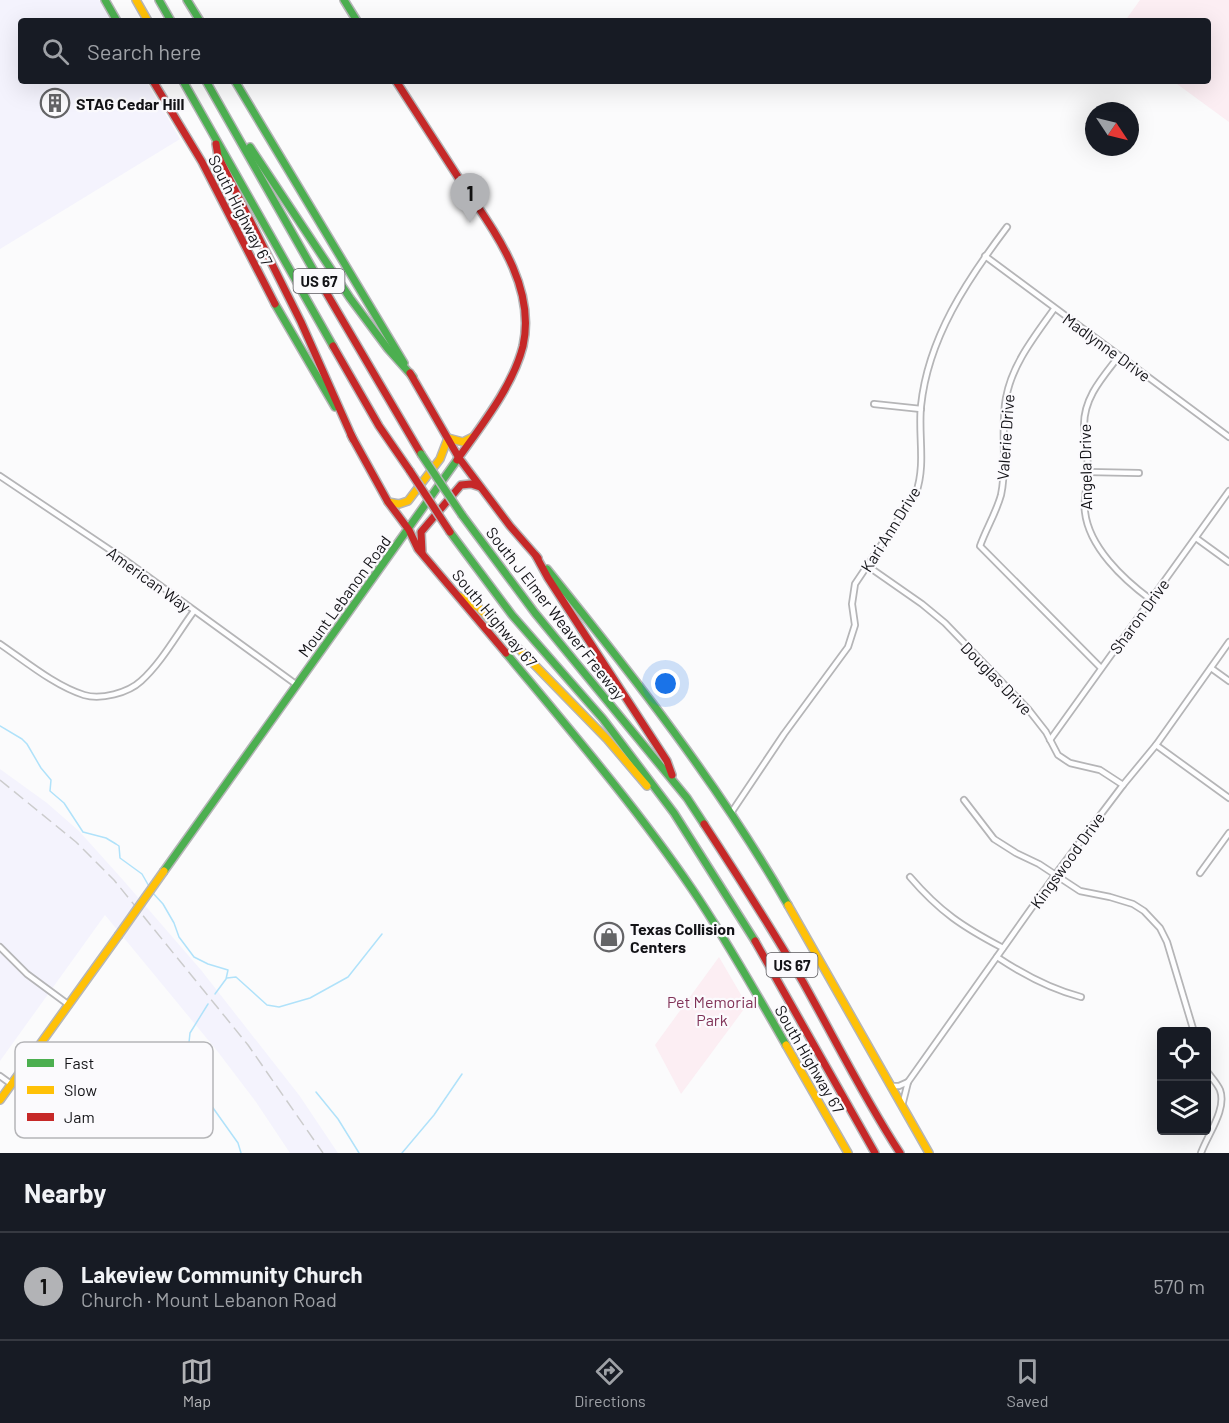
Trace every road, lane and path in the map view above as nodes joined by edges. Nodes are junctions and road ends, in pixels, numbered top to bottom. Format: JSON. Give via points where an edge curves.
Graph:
{"nodes":[{"id":1,"x":105,"y":0,"type":"edge"},
{"id":2,"x":136,"y":0,"type":"edge"},
{"id":3,"x":159,"y":0,"type":"edge"},
{"id":4,"x":187,"y":0,"type":"edge"},
{"id":5,"x":344,"y":0,"type":"edge"},
{"id":6,"x":115,"y":18,"type":"edge"},
{"id":7,"x":146,"y":18,"type":"edge"},
{"id":8,"x":169,"y":18,"type":"edge"},
{"id":9,"x":198,"y":18,"type":"edge"},
{"id":10,"x":355,"y":18,"type":"edge"},
{"id":11,"x":155,"y":84,"type":"edge"},
{"id":12,"x":185,"y":84,"type":"edge"},
{"id":13,"x":208,"y":84,"type":"edge"},
{"id":14,"x":237,"y":84,"type":"edge"},
{"id":15,"x":398,"y":84,"type":"edge"},
{"id":16,"x":220,"y":107,"type":"junction"},
{"id":17,"x":215,"y":135,"type":"junction"},
{"id":18,"x":1007,"y":227,"type":"dead end"},
{"id":19,"x":985,"y":256,"type":"junction"},
{"id":20,"x":1054,"y":309,"type":"junction"},
{"id":21,"x":1119,"y":356,"type":"junction"},
{"id":22,"x":413,"y":377,"type":"junction"},
{"id":23,"x":874,"y":404,"type":"dead end"},
{"id":24,"x":921,"y":409,"type":"junction"},
{"id":25,"x":474,"y":436,"type":"junction"},
{"id":26,"x":1229,"y":437,"type":"edge"},
{"id":27,"x":448,"y":438,"type":"junction"},
{"id":28,"x":353,"y":439,"type":"junction"},
{"id":29,"x":459,"y":458,"type":"junction"},
{"id":30,"x":1088,"y":472,"type":"junction"},
{"id":31,"x":1139,"y":473,"type":"dead end"},
{"id":32,"x":0,"y":476,"type":"edge"},
{"id":33,"x":482,"y":488,"type":"junction"},
{"id":34,"x":1229,"y":491,"type":"edge"},
{"id":35,"x":388,"y":502,"type":"junction"},
{"id":36,"x":409,"y":530,"type":"junction"},
{"id":37,"x":1196,"y":538,"type":"junction"},
{"id":38,"x":422,"y":552,"type":"junction"},
{"id":39,"x":536,"y":556,"type":"junction"},
{"id":40,"x":1229,"y":562,"type":"edge"},
{"id":41,"x":868,"y":567,"type":"junction"},
{"id":42,"x":459,"y":596,"type":"junction"},
{"id":43,"x":1150,"y":599,"type":"junction"},
{"id":44,"x":194,"y":611,"type":"junction"},
{"id":45,"x":1229,"y":642,"type":"edge"},
{"id":46,"x":0,"y":645,"type":"edge"},
{"id":47,"x":1101,"y":668,"type":"junction"},
{"id":48,"x":1211,"y":668,"type":"junction"},
{"id":49,"x":1229,"y":681,"type":"edge"},
{"id":50,"x":297,"y":685,"type":"junction"},
{"id":51,"x":1050,"y":740,"type":"junction"},
{"id":52,"x":1156,"y":745,"type":"junction"},
{"id":53,"x":675,"y":782,"type":"junction"},
{"id":54,"x":1123,"y":785,"type":"junction"},
{"id":55,"x":1229,"y":798,"type":"edge"},
{"id":56,"x":964,"y":800,"type":"dead end"},
{"id":57,"x":674,"y":813,"type":"junction"},
{"id":58,"x":731,"y":813,"type":"junction"},
{"id":59,"x":1229,"y":833,"type":"edge"},
{"id":60,"x":1200,"y":873,"type":"dead end"},
{"id":61,"x":1055,"y":875,"type":"junction"},
{"id":62,"x":910,"y":877,"type":"dead end"},
{"id":63,"x":0,"y":947,"type":"edge"},
{"id":64,"x":1003,"y":948,"type":"junction"},
{"id":65,"x":997,"y":957,"type":"junction"},
{"id":66,"x":1081,"y":997,"type":"dead end"},
{"id":67,"x":69,"y":1005,"type":"junction"},
{"id":68,"x":1193,"y":1027,"type":"edge"},
{"id":69,"x":42,"y":1042,"type":"edge"},
{"id":70,"x":0,"y":1076,"type":"edge"},
{"id":71,"x":1211,"y":1077,"type":"edge"},
{"id":72,"x":15,"y":1080,"type":"edge"},
{"id":73,"x":908,"y":1082,"type":"junction"},
{"id":74,"x":12,"y":1084,"type":"junction"},
{"id":75,"x":890,"y":1086,"type":"junction"},
{"id":76,"x":0,"y":1100,"type":"edge"},
{"id":77,"x":902,"y":1107,"type":"junction"},
{"id":78,"x":848,"y":1153,"type":"edge"},
{"id":79,"x":875,"y":1153,"type":"edge"},
{"id":80,"x":900,"y":1153,"type":"edge"},
{"id":81,"x":929,"y":1153,"type":"edge"},
{"id":82,"x":1201,"y":1153,"type":"edge"}],
"edges":[{"from":1,"to":6,"type":"main road"},
{"from":2,"to":7,"type":"main road"},
{"from":3,"to":8,"type":"main road"},
{"from":4,"to":9,"type":"main road"},
{"from":5,"to":10,"type":"main road"},
{"from":11,"to":28,"type":"main road","name":"South Highway 67","via":[[202,162],[270,294]]},
{"from":12,"to":17,"type":"main road","name":"South J Elmer Weaver Freeway","number":"US 67"},
{"from":13,"to":16,"type":"main road","name":"South J Elmer Weaver Freeway","number":"US 67"},
{"from":14,"to":22,"type":"main road"},
{"from":15,"to":25,"type":"main road","name":"Mount Lebanon Road","via":[[504,247],[520,286],[526,318],[524,345],[514,374]]},
{"from":16,"to":22,"type":"main road","via":[[232,118],[319,254],[395,360]]},
{"from":16,"to":53,"type":"main road","name":"South J Elmer Weaver Freeway","number":"US 67","bridge":true,"via":[[367,364],[462,515],[535,614]]},
{"from":17,"to":28,"type":"main road","via":[[218,156],[301,322]]},
{"from":17,"to":57,"type":"main road","name":"South J Elmer Weaver Freeway","number":"US 67","bridge":true,"via":[[379,426],[450,532],[512,615],[603,719]]},
{"from":18,"to":19,"type":"street","name":"Kari Ann Drive"},
{"from":19,"to":20,"type":"street","name":"Madlynne Drive"},
{"from":19,"to":24,"type":"street","name":"Kari Ann Drive","via":[[940,332],[924,382]]},
{"from":20,"to":21,"type":"street","name":"Madlynne Drive"},
{"from":20,"to":47,"type":"street","name":"Valerie Drive","via":[[1021,357],[1006,397],[1001,494],[980,546]]},
{"from":21,"to":26,"type":"street","name":"Madlynne Drive"},
{"from":21,"to":30,"type":"street","name":"Angela Drive","via":[[1090,396],[1086,409]]},
{"from":22,"to":27,"type":"main road"},
{"from":23,"to":24,"type":"street"},
{"from":24,"to":41,"type":"street","name":"Kari Ann Drive","via":[[921,479]]},
{"from":25,"to":27,"type":"main road","via":[[463,442]]},
{"from":25,"to":29,"type":"main road","name":"Mount Lebanon Road"},
{"from":27,"to":29,"type":"main road"},
{"from":27,"to":35,"type":"main road","via":[[440,459],[408,501]]},
{"from":28,"to":35,"type":"main road","name":"South Highway 67"},
{"from":29,"to":33,"type":"main road"},
{"from":29,"to":36,"type":"main road","name":"Mount Lebanon Road"},
{"from":30,"to":31,"type":"street"},
{"from":30,"to":43,"type":"street","name":"Angela Drive","via":[[1085,515],[1098,546]]},
{"from":32,"to":44,"type":"street","name":"American Way"},
{"from":33,"to":38,"type":"main road","via":[[461,485],[421,532]]},
{"from":33,"to":39,"type":"main road"},
{"from":34,"to":37,"type":"street","name":"Sharon Drive"},
{"from":35,"to":36,"type":"main road","name":"South Highway 67"},
{"from":36,"to":38,"type":"main road","name":"South Highway 67"},
{"from":36,"to":50,"type":"main road","name":"Mount Lebanon Road"},
{"from":37,"to":40,"type":"street"},
{"from":37,"to":43,"type":"street","name":"Sharon Drive"},
{"from":38,"to":42,"type":"main road","name":"South Highway 67"},
{"from":39,"to":53,"type":"main road","via":[[667,761]]},
{"from":39,"to":58,"type":"main road","via":[[666,718]]},
{"from":41,"to":51,"type":"street","name":"Douglas Drive","via":[[945,623],[1028,709]]},
{"from":41,"to":58,"type":"street","name":"Kari Ann Drive","via":[[853,591],[855,625],[848,647]]},
{"from":42,"to":57,"type":"main road","via":[[479,608]]},
{"from":42,"to":78,"type":"main road","name":"South Highway 67","via":[[563,722],[692,890]]},
{"from":43,"to":47,"type":"street","name":"Sharon Drive"},
{"from":44,"to":46,"type":"street","via":[[138,684],[110,695],[86,696],[68,688]]},
{"from":44,"to":50,"type":"street","name":"American Way"},
{"from":45,"to":48,"type":"street","name":"Kingswood Drive"},
{"from":47,"to":51,"type":"street","name":"Sharon Drive"},
{"from":48,"to":49,"type":"street"},
{"from":48,"to":52,"type":"street","name":"Kingswood Drive"},
{"from":50,"to":67,"type":"main road","name":"Mount Lebanon Road","bridge":true},
{"from":51,"to":54,"type":"street","name":"Douglas Drive","via":[[1058,755],[1070,763],[1100,770]]},
{"from":52,"to":54,"type":"street","name":"Kingswood Drive"},
{"from":52,"to":55,"type":"street"},
{"from":53,"to":80,"type":"main road","name":"South J Elmer Weaver Freeway","number":"US 67","via":[[757,906]]},
{"from":54,"to":61,"type":"street","name":"Kingswood Drive"},
{"from":56,"to":61,"type":"street","via":[[994,839]]},
{"from":57,"to":79,"type":"main road","name":"South J Elmer Weaver Freeway","number":"US 67","via":[[749,931]]},
{"from":58,"to":75,"type":"main road"},
{"from":59,"to":60,"type":"street"},
{"from":61,"to":64,"type":"street","name":"Kingswood Drive"},
{"from":61,"to":68,"type":"street","via":[[1080,891],[1133,904],[1160,928]]},
{"from":62,"to":64,"type":"street","via":[[953,919]]},
{"from":63,"to":67,"type":"street","via":[[27,974]]},
{"from":64,"to":65,"type":"street","name":"Kingswood Drive"},
{"from":65,"to":66,"type":"street","via":[[1033,980]]},
{"from":65,"to":73,"type":"street","name":"Kingswood Drive"},
{"from":67,"to":69,"type":"main road","name":"Mount Lebanon Road"},
{"from":70,"to":74,"type":"street"},
{"from":71,"to":82,"type":"street","via":[[1222,1097],[1221,1111]]},
{"from":72,"to":74,"type":"main road","name":"Mount Lebanon Road"},
{"from":73,"to":75,"type":"street"},
{"from":73,"to":77,"type":"street","name":"Kingswood Drive"},
{"from":74,"to":76,"type":"main road","name":"Mount Lebanon Road"},
{"from":75,"to":77,"type":"main road"},
{"from":77,"to":81,"type":"main road"}]}
